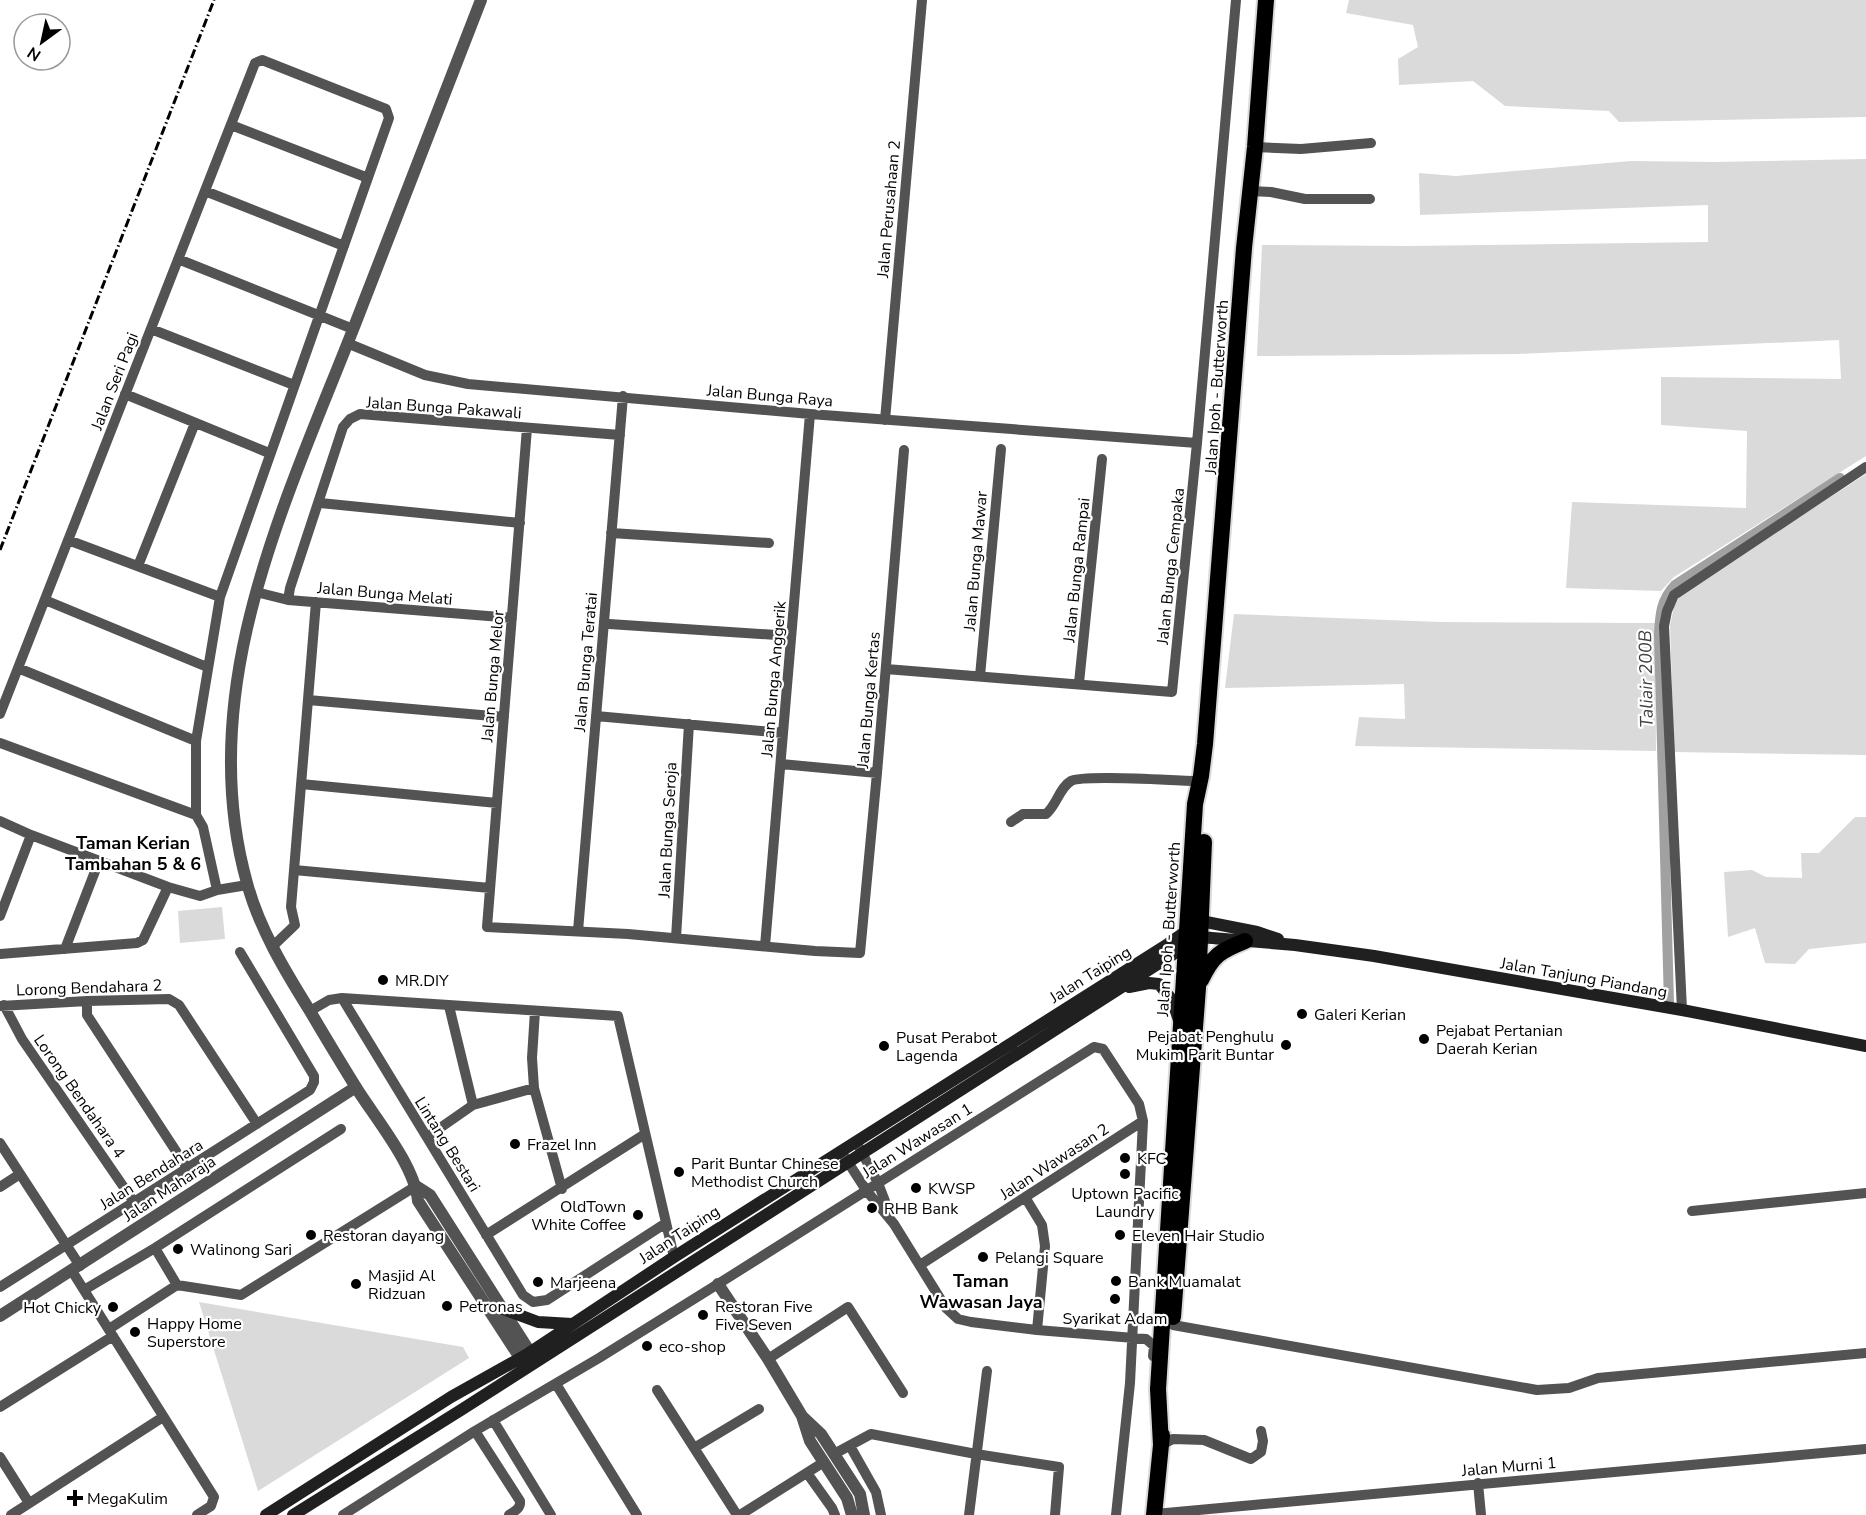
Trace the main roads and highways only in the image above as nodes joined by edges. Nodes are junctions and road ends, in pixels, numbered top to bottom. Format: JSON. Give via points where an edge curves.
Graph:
{"nodes":[{"id":1,"x":1266,"y":0,"type":"edge"},
{"id":2,"x":1194,"y":934,"type":"junction"},
{"id":3,"x":1245,"y":941,"type":"junction"},
{"id":4,"x":1295,"y":945,"type":"junction"},
{"id":5,"x":1198,"y":988,"type":"junction"},
{"id":6,"x":1119,"y":989,"type":"junction"},
{"id":7,"x":1180,"y":1021,"type":"junction"},
{"id":8,"x":1866,"y":1046,"type":"edge"},
{"id":9,"x":503,"y":1309,"type":"road end"},
{"id":10,"x":572,"y":1324,"type":"junction"},
{"id":11,"x":528,"y":1360,"type":"junction"},
{"id":12,"x":1172,"y":1441,"type":"junction"},
{"id":13,"x":266,"y":1515,"type":"edge"},
{"id":14,"x":293,"y":1515,"type":"edge"},
{"id":15,"x":1154,"y":1515,"type":"edge"}],
"edges":[{"from":1,"to":2,"type":"highway","name":"Jalan Ipoh - Butterworth","via":[[1201,778],[1205,806]]},
{"from":2,"to":3,"type":"main road","name":"Jalan Tanjung Piandang"},
{"from":2,"to":4,"type":"main road","name":"Jalan Tanjung Piandang","via":[[1257,932]]},
{"from":2,"to":5,"type":"highway","name":"Jalan Ipoh - Butterworth"},
{"from":2,"to":6,"type":"main road","name":"Jalan Taiping"},
{"from":2,"to":7,"type":"highway","name":"Jalan Ipoh - Butterworth"},
{"from":2,"to":10,"type":"main road","name":"Jalan Taiping","via":[[1168,944]]},
{"from":3,"to":4,"type":"main road","name":"Jalan Tanjung Piandang"},
{"from":3,"to":5,"type":"highway","via":[[1214,956]]},
{"from":4,"to":8,"type":"main road","name":"Jalan Tanjung Piandang","via":[[1682,1010]]},
{"from":5,"to":12,"type":"highway","name":"Jalan Ipoh - Butterworth","via":[[1173,1325]]},
{"from":6,"to":7,"type":"main road","via":[[1159,984],[1172,1000]]},
{"from":6,"to":11,"type":"main road","name":"Jalan Taiping","via":[[862,1154]]},
{"from":7,"to":12,"type":"highway","name":"Jalan Ipoh - Butterworth","via":[[1158,1389]]},
{"from":9,"to":10,"type":"main road","via":[[538,1322]]},
{"from":10,"to":11,"type":"main road","name":"Jalan Taiping"},
{"from":11,"to":13,"type":"main road","name":"Jalan Taiping","via":[[451,1397]]},
{"from":11,"to":14,"type":"main road","name":"Jalan Taiping"},
{"from":12,"to":15,"type":"highway","name":"Jalan Ipoh - Butterworth"}]}
